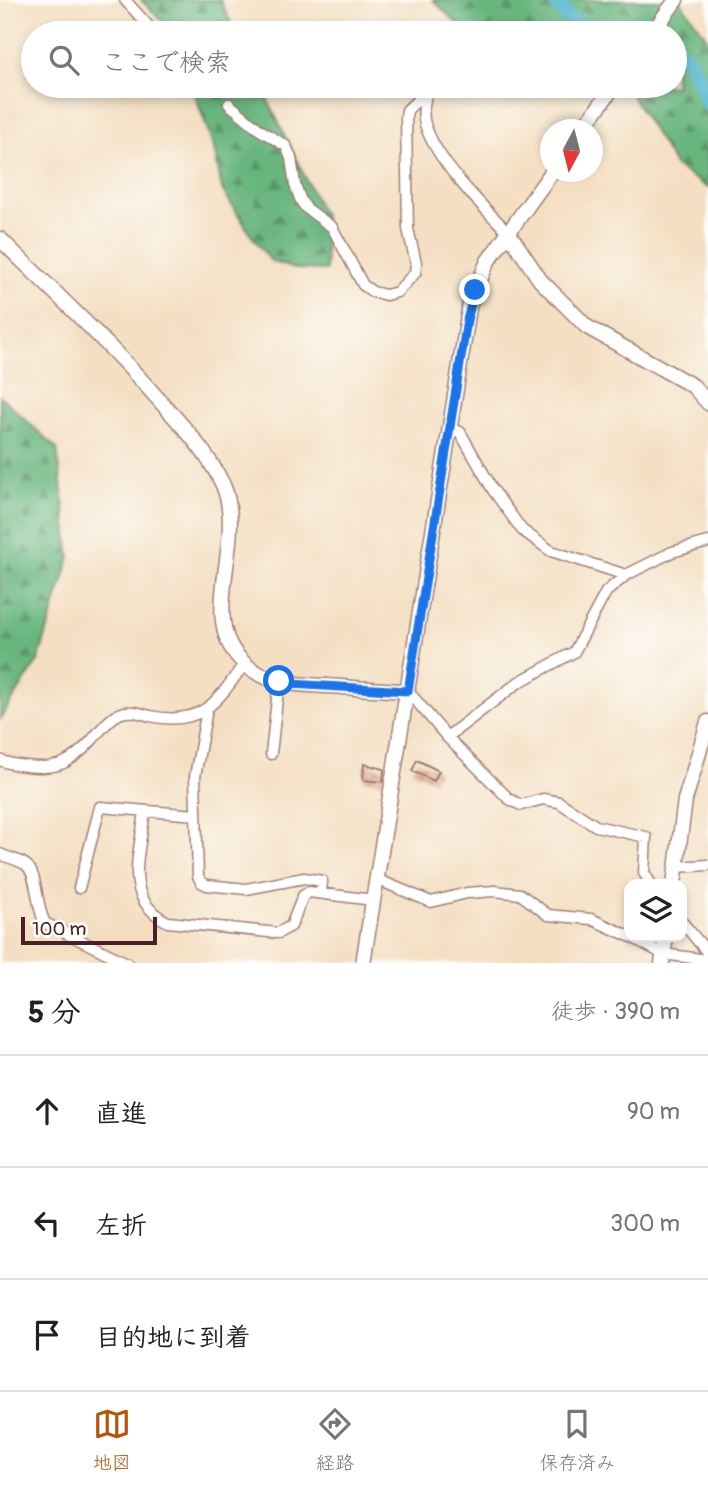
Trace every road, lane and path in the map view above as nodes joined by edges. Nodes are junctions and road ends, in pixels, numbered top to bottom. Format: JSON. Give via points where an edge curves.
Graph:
{"nodes":[{"id":1,"x":125,"y":0,"type":"edge"},
{"id":2,"x":676,"y":0,"type":"edge"},
{"id":3,"x":144,"y":21,"type":"edge"},
{"id":4,"x":661,"y":21,"type":"edge"},
{"id":5,"x":419,"y":98,"type":"edge"},
{"id":6,"x":426,"y":98,"type":"edge"},
{"id":7,"x":605,"y":98,"type":"edge"},
{"id":8,"x":229,"y":104,"type":"dead end"},
{"id":9,"x":590,"y":119,"type":"edge"},
{"id":10,"x":545,"y":182,"type":"edge"},
{"id":11,"x":508,"y":232,"type":"junction"},
{"id":12,"x":0,"y":239,"type":"edge"},
{"id":13,"x":708,"y":403,"type":"edge"},
{"id":14,"x":450,"y":429,"type":"junction"},
{"id":15,"x":708,"y":542,"type":"edge"},
{"id":16,"x":626,"y":575,"type":"junction"},
{"id":17,"x":244,"y":663,"type":"junction"},
{"id":18,"x":279,"y":681,"type":"junction"},
{"id":19,"x":408,"y":691,"type":"junction"},
{"id":20,"x":207,"y":709,"type":"junction"},
{"id":21,"x":708,"y":722,"type":"edge"},
{"id":22,"x":447,"y":737,"type":"junction"},
{"id":23,"x":271,"y":754,"type":"dead end"},
{"id":24,"x":0,"y":760,"type":"edge"},
{"id":25,"x":145,"y":811,"type":"junction"},
{"id":26,"x":196,"y":815,"type":"junction"},
{"id":27,"x":0,"y":854,"type":"edge"},
{"id":28,"x":708,"y":865,"type":"edge"},
{"id":29,"x":676,"y":867,"type":"junction"},
{"id":30,"x":376,"y":879,"type":"junction"},
{"id":31,"x":648,"y":879,"type":"edge"},
{"id":32,"x":675,"y":879,"type":"edge"},
{"id":33,"x":79,"y":888,"type":"dead end"},
{"id":34,"x":321,"y":893,"type":"junction"},
{"id":35,"x":373,"y":900,"type":"junction"},
{"id":36,"x":687,"y":928,"type":"edge"},
{"id":37,"x":624,"y":933,"type":"edge"},
{"id":38,"x":640,"y":942,"type":"edge"},
{"id":39,"x":708,"y":953,"type":"edge"},
{"id":40,"x":663,"y":958,"type":"edge"},
{"id":41,"x":708,"y":960,"type":"edge"},
{"id":42,"x":127,"y":963,"type":"edge"},
{"id":43,"x":363,"y":963,"type":"edge"}],
"edges":[{"from":1,"to":3,"type":"street"},
{"from":2,"to":4,"type":"street"},
{"from":5,"to":8,"type":"street","via":[[405,117],[408,229],[415,273],[397,292],[386,295],[363,285],[332,227],[301,201],[286,146]]},
{"from":6,"to":11,"type":"street","via":[[425,123],[435,144],[454,173]]},
{"from":7,"to":9,"type":"street"},
{"from":10,"to":11,"type":"street"},
{"from":11,"to":13,"type":"street","via":[[540,280],[587,327],[693,386]]},
{"from":11,"to":14,"type":"street","via":[[488,261],[470,303]]},
{"from":12,"to":17,"type":"street","via":[[127,364],[214,467],[225,489],[232,523],[222,617],[230,646]]},
{"from":14,"to":16,"type":"street","via":[[460,432],[493,490],[523,530],[551,551]]},
{"from":14,"to":19,"type":"street"},
{"from":15,"to":16,"type":"street","via":[[672,552]]},
{"from":16,"to":22,"type":"street","via":[[606,592],[574,652],[519,682]]},
{"from":17,"to":18,"type":"street"},
{"from":17,"to":20,"type":"street"},
{"from":18,"to":19,"type":"street"},
{"from":18,"to":23,"type":"street"},
{"from":19,"to":22,"type":"street"},
{"from":19,"to":30,"type":"street"},
{"from":20,"to":24,"type":"street","via":[[182,719],[121,712],[82,751],[48,769]]},
{"from":20,"to":26,"type":"street","via":[[195,777]]},
{"from":21,"to":29,"type":"street","via":[[685,800]]},
{"from":22,"to":31,"type":"street","via":[[509,799],[521,805],[543,799],[559,802],[596,826],[646,837],[644,873]]},
{"from":25,"to":26,"type":"street"},
{"from":25,"to":33,"type":"street","via":[[100,807]]},
{"from":25,"to":34,"type":"street","via":[[137,889],[153,915],[168,922],[278,933],[291,926],[303,895]]},
{"from":26,"to":34,"type":"street","via":[[201,882],[246,889],[304,878],[323,881]]},
{"from":27,"to":42,"type":"street","via":[[27,866],[45,923]]},
{"from":28,"to":29,"type":"street"},
{"from":29,"to":32,"type":"street"},
{"from":30,"to":35,"type":"street"},
{"from":30,"to":37,"type":"street","via":[[431,902],[467,893],[520,894],[548,915],[591,919]]},
{"from":34,"to":35,"type":"street"},
{"from":35,"to":43,"type":"street"},
{"from":36,"to":39,"type":"street"},
{"from":38,"to":40,"type":"street"},
{"from":40,"to":41,"type":"street"}]}
